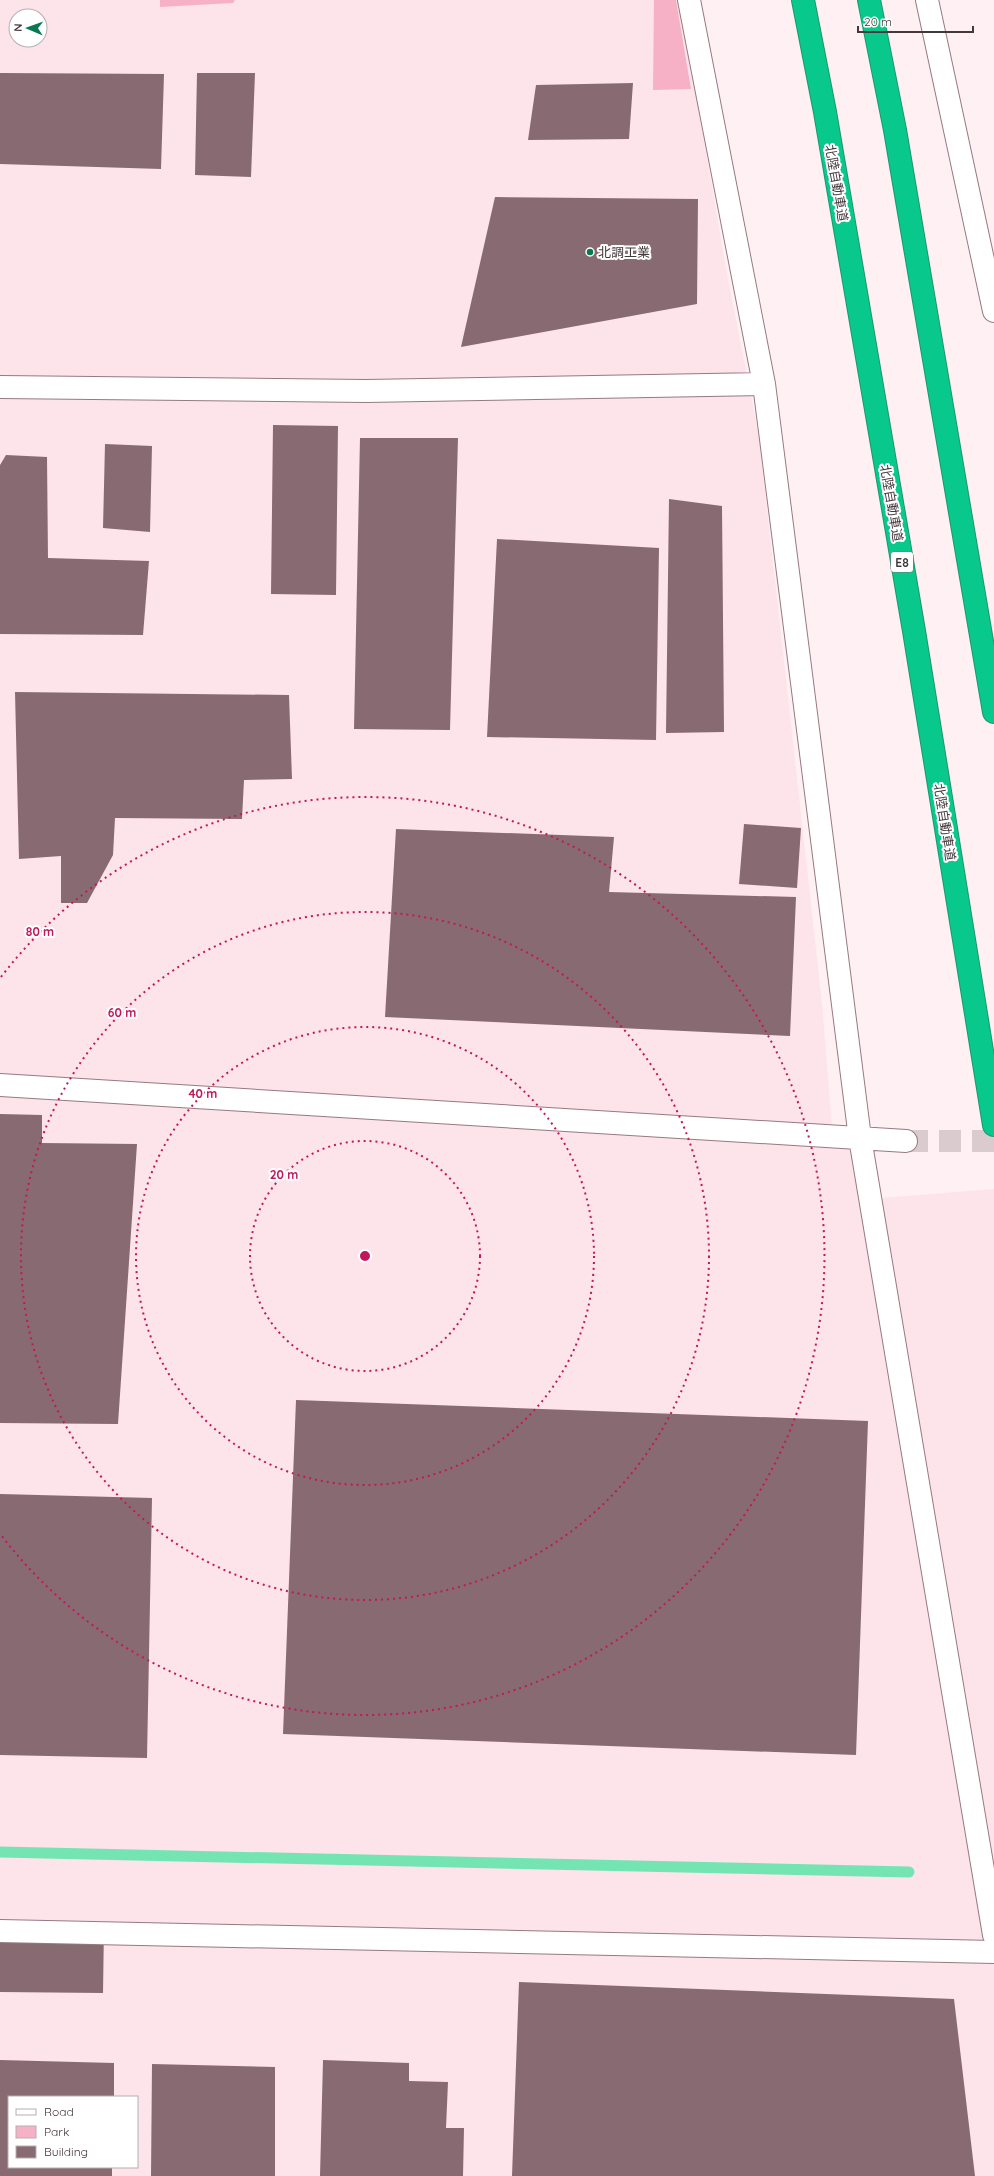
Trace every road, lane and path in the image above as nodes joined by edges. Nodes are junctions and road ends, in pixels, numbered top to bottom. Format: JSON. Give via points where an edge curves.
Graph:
{"nodes":[{"id":1,"x":689,"y":0,"type":"edge"},
{"id":2,"x":803,"y":0,"type":"edge"},
{"id":3,"x":869,"y":0,"type":"edge"},
{"id":4,"x":927,"y":0,"type":"edge"},
{"id":5,"x":994,"y":311,"type":"edge"},
{"id":6,"x":764,"y":384,"type":"junction"},
{"id":7,"x":0,"y":387,"type":"edge"},
{"id":8,"x":994,"y":712,"type":"edge"},
{"id":9,"x":0,"y":1085,"type":"edge"},
{"id":10,"x":994,"y":1125,"type":"edge"},
{"id":11,"x":860,"y":1138,"type":"junction"},
{"id":12,"x":906,"y":1141,"type":"tunnel mouth"},
{"id":13,"x":0,"y":1931,"type":"edge"},
{"id":14,"x":994,"y":1935,"type":"edge"},
{"id":15,"x":994,"y":1952,"type":"edge"}],
"edges":[{"from":1,"to":6,"type":"street"},
{"from":2,"to":10,"type":"highway","name":"北陸自動車道","number":"E8","via":[[825,112],[913,623]]},
{"from":3,"to":8,"type":"highway","via":[[895,130]]},
{"from":4,"to":5,"type":"street"},
{"from":6,"to":7,"type":"street","via":[[366,391]]},
{"from":6,"to":11,"type":"street"},
{"from":9,"to":11,"type":"street"},
{"from":11,"to":12,"type":"street"},
{"from":11,"to":14,"type":"street"},
{"from":13,"to":15,"type":"street"}]}
